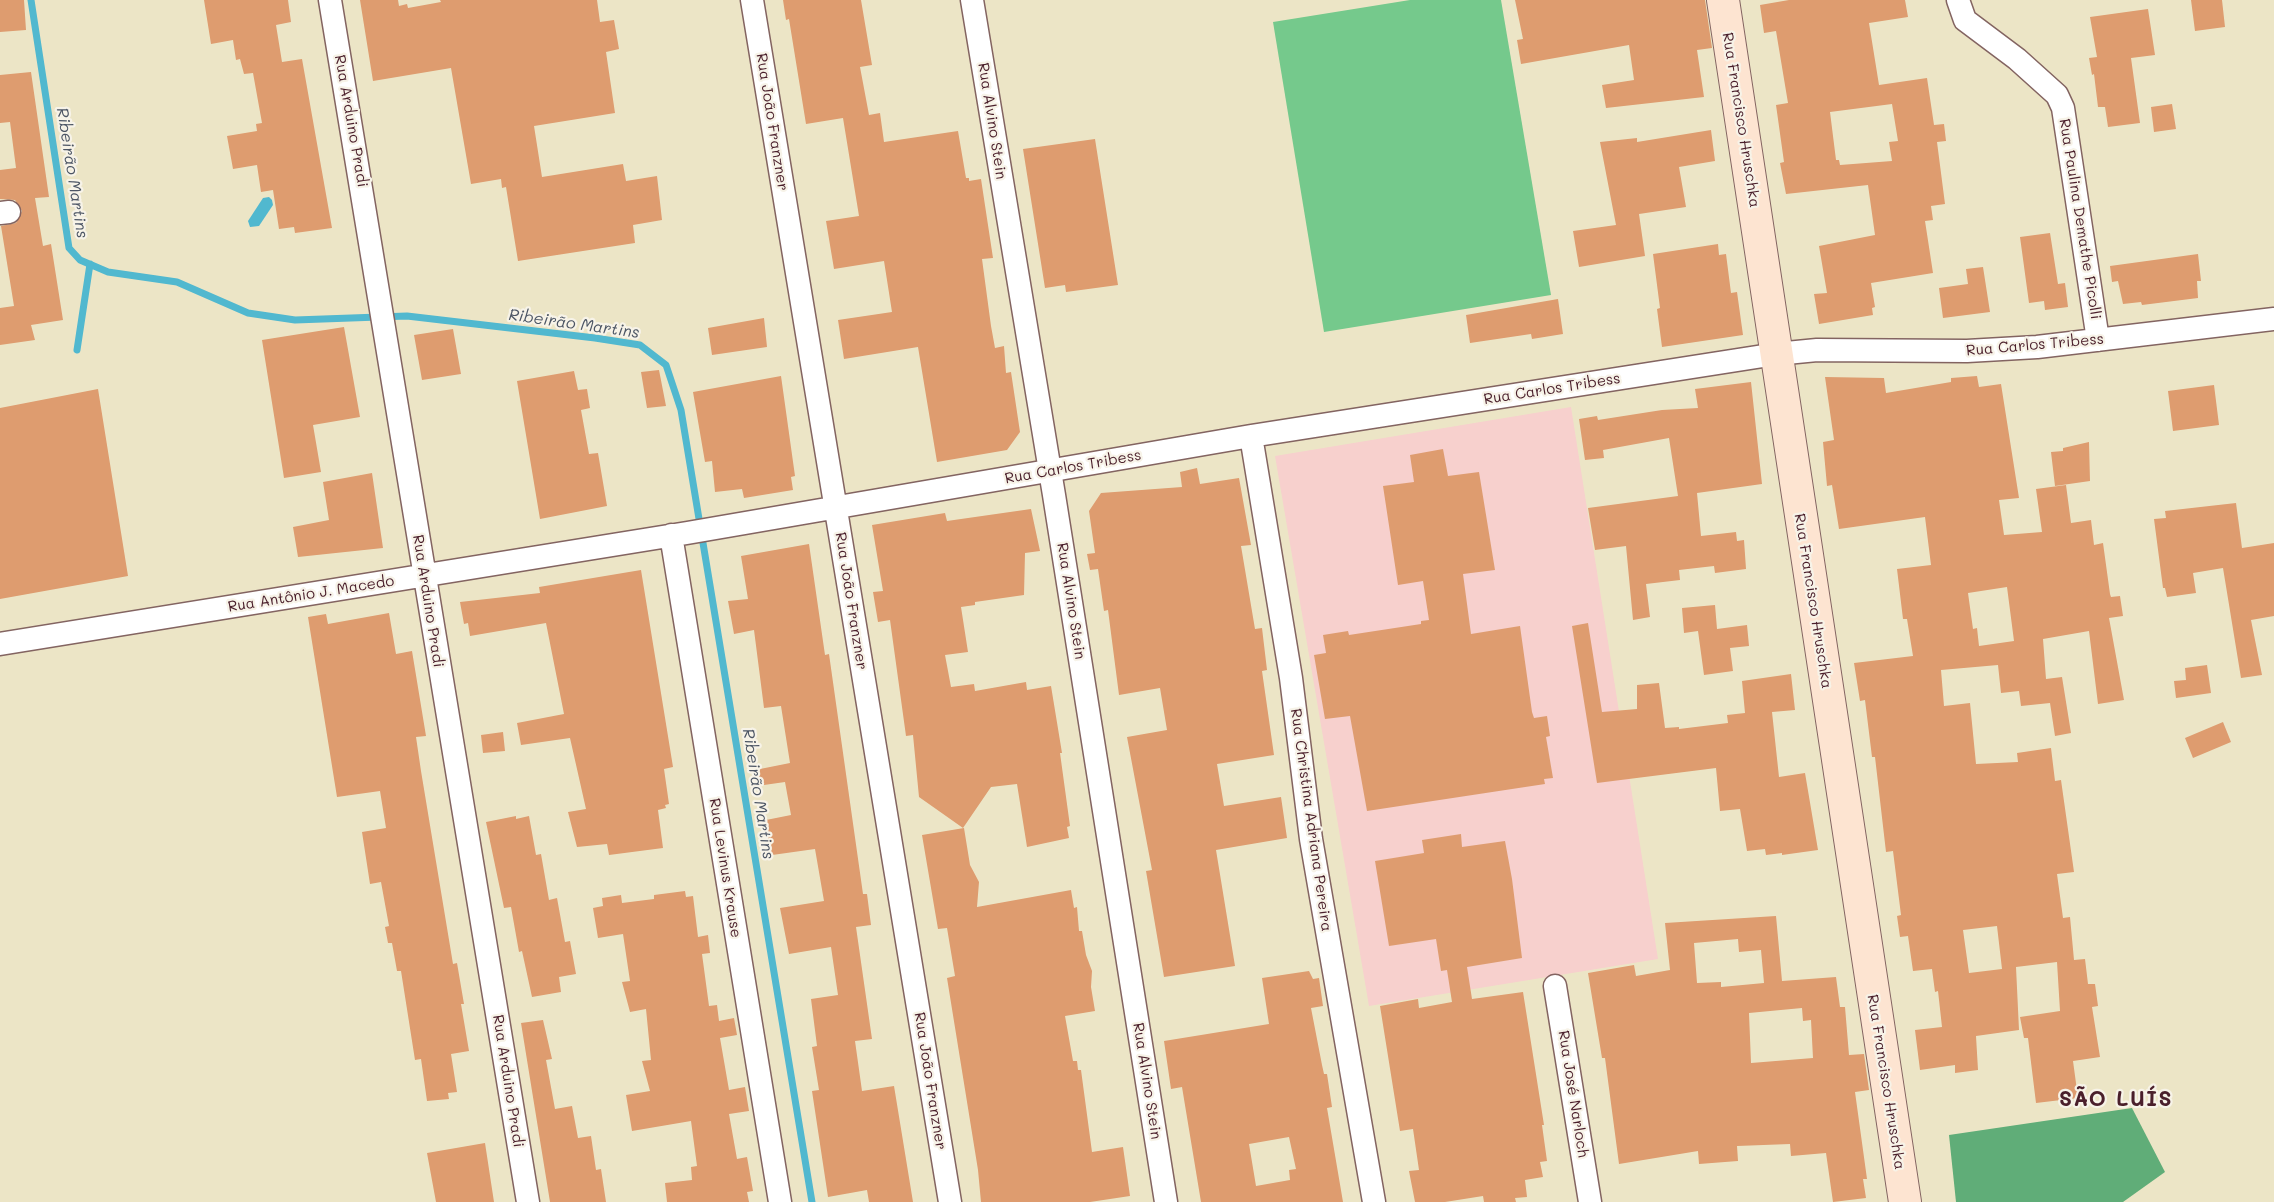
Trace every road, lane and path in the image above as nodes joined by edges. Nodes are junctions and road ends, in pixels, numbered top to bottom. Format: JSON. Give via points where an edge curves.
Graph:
{"nodes":[{"id":1,"x":330,"y":0,"type":"edge"},
{"id":2,"x":752,"y":0,"type":"edge"},
{"id":3,"x":972,"y":0,"type":"edge"},
{"id":4,"x":1723,"y":0,"type":"edge"},
{"id":5,"x":1958,"y":0,"type":"edge"},
{"id":6,"x":2274,"y":319,"type":"edge"},
{"id":7,"x":2098,"y":340,"type":"junction"},
{"id":8,"x":1776,"y":354,"type":"junction"},
{"id":9,"x":1251,"y":436,"type":"junction"},
{"id":10,"x":1050,"y":471,"type":"junction"},
{"id":11,"x":836,"y":507,"type":"junction"},
{"id":12,"x":679,"y":534,"type":"junction"},
{"id":13,"x":424,"y":575,"type":"junction"},
{"id":14,"x":0,"y":644,"type":"edge"},
{"id":15,"x":1555,"y":986,"type":"dead end"},
{"id":16,"x":528,"y":1202,"type":"edge"},
{"id":17,"x":780,"y":1202,"type":"edge"},
{"id":18,"x":950,"y":1202,"type":"edge"},
{"id":19,"x":1166,"y":1202,"type":"edge"},
{"id":20,"x":1374,"y":1202,"type":"edge"},
{"id":21,"x":1590,"y":1202,"type":"edge"},
{"id":22,"x":1905,"y":1202,"type":"edge"}],
"edges":[{"from":1,"to":13,"type":"street","name":"Rua Arduino Pradi"},
{"from":2,"to":11,"type":"street","name":"Rua João Franzner"},
{"from":3,"to":10,"type":"street","name":"Rua Alvino Stein"},
{"from":4,"to":8,"type":"main road","name":"Rua Francisco Hruschka"},
{"from":5,"to":7,"type":"street","name":"Rua Paulina Demathe Picolli","via":[[1965,20],[2017,58],[2057,95],[2063,108]]},
{"from":6,"to":7,"type":"street","name":"Rua Carlos Tribess"},
{"from":7,"to":8,"type":"street","name":"Rua Carlos Tribess","via":[[1967,351],[1817,350]]},
{"from":8,"to":9,"type":"street","name":"Rua Carlos Tribess"},
{"from":8,"to":22,"type":"main road","name":"Rua Francisco Hruschka"},
{"from":9,"to":10,"type":"street","name":"Rua Carlos Tribess"},
{"from":9,"to":20,"type":"street","name":"Rua Christina Adriana Pereira","via":[[1291,678],[1311,839]]},
{"from":10,"to":11,"type":"street","name":"Rua Carlos Tribess"},
{"from":10,"to":19,"type":"street","name":"Rua Alvino Stein"},
{"from":11,"to":12,"type":"street","name":"Rua Antônio J. Macedo"},
{"from":11,"to":18,"type":"street","name":"Rua João Franzner"},
{"from":12,"to":13,"type":"street","name":"Rua Antônio J. Macedo"},
{"from":12,"to":17,"type":"street","name":"Rua Levinus Krause"},
{"from":13,"to":14,"type":"street","name":"Rua Antônio J. Macedo"},
{"from":13,"to":16,"type":"street","name":"Rua Arduino Pradi"},
{"from":15,"to":21,"type":"street","name":"Rua José Narloch"}]}
